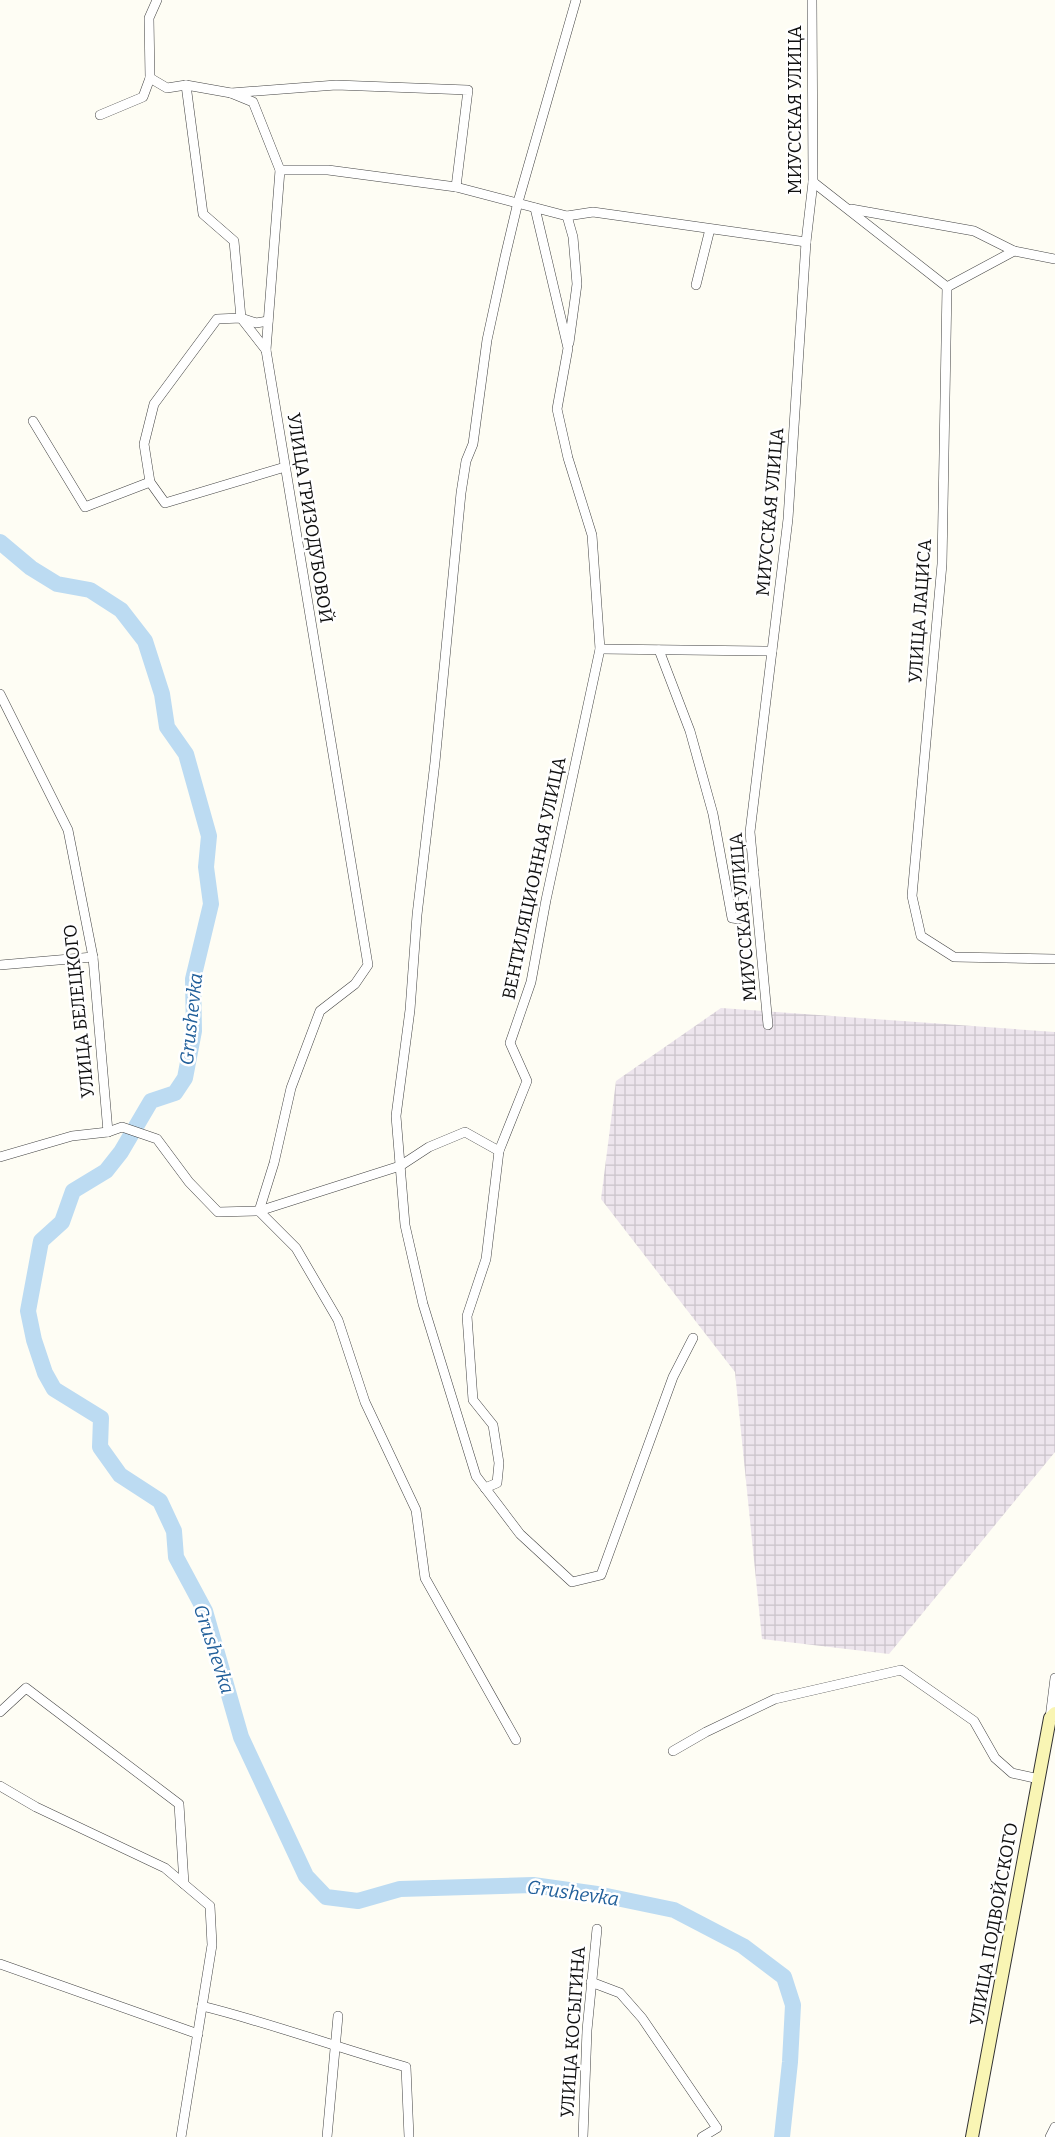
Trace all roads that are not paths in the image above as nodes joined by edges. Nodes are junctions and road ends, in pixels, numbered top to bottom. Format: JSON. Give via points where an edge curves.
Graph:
{"nodes":[{"id":1,"x":157,"y":0,"type":"edge"},
{"id":2,"x":576,"y":0,"type":"edge"},
{"id":3,"x":812,"y":0,"type":"edge"},
{"id":4,"x":150,"y":78,"type":"junction"},
{"id":5,"x":186,"y":85,"type":"junction"},
{"id":6,"x":231,"y":93,"type":"junction"},
{"id":7,"x":100,"y":115,"type":"dead end"},
{"id":8,"x":280,"y":170,"type":"junction"},
{"id":9,"x":813,"y":182,"type":"junction"},
{"id":10,"x":456,"y":187,"type":"junction"},
{"id":11,"x":518,"y":202,"type":"junction"},
{"id":12,"x":535,"y":208,"type":"junction"},
{"id":13,"x":848,"y":208,"type":"junction"},
{"id":14,"x":567,"y":216,"type":"junction"},
{"id":15,"x":710,"y":229,"type":"junction"},
{"id":16,"x":806,"y":242,"type":"junction"},
{"id":17,"x":1014,"y":251,"type":"junction"},
{"id":18,"x":1055,"y":259,"type":"edge"},
{"id":19,"x":696,"y":285,"type":"dead end"},
{"id":20,"x":947,"y":287,"type":"junction"},
{"id":21,"x":241,"y":318,"type":"junction"},
{"id":22,"x":268,"y":321,"type":"junction"},
{"id":23,"x":568,"y":348,"type":"junction"},
{"id":24,"x":266,"y":350,"type":"junction"},
{"id":25,"x":33,"y":422,"type":"dead end"},
{"id":26,"x":285,"y":468,"type":"junction"},
{"id":27,"x":150,"y":482,"type":"junction"},
{"id":28,"x":600,"y":649,"type":"junction"},
{"id":29,"x":658,"y":650,"type":"junction"},
{"id":30,"x":772,"y":652,"type":"junction"},
{"id":31,"x":0,"y":694,"type":"edge"},
{"id":32,"x":754,"y":872,"type":"junction"},
{"id":33,"x":93,"y":957,"type":"junction"},
{"id":34,"x":1055,"y":959,"type":"edge"},
{"id":35,"x":0,"y":964,"type":"edge"},
{"id":36,"x":768,"y":1026,"type":"dead end"},
{"id":37,"x":108,"y":1132,"type":"junction"},
{"id":38,"x":499,"y":1151,"type":"junction"},
{"id":39,"x":0,"y":1156,"type":"edge"},
{"id":40,"x":400,"y":1166,"type":"junction"},
{"id":41,"x":259,"y":1211,"type":"junction"},
{"id":42,"x":693,"y":1338,"type":"dead end"},
{"id":43,"x":485,"y":1488,"type":"junction"},
{"id":44,"x":1055,"y":1678,"type":"edge"},
{"id":45,"x":0,"y":1712,"type":"edge"},
{"id":46,"x":1052,"y":1715,"type":"edge"},
{"id":47,"x":516,"y":1740,"type":"dead end"},
{"id":48,"x":674,"y":1751,"type":"dead end"},
{"id":49,"x":1038,"y":1779,"type":"junction"},
{"id":50,"x":0,"y":1786,"type":"edge"},
{"id":51,"x":184,"y":1884,"type":"junction"},
{"id":52,"x":597,"y":1929,"type":"dead end"},
{"id":53,"x":0,"y":1964,"type":"edge"},
{"id":54,"x":592,"y":1982,"type":"junction"},
{"id":55,"x":202,"y":2006,"type":"junction"},
{"id":56,"x":338,"y":2016,"type":"dead end"},
{"id":57,"x":198,"y":2034,"type":"junction"},
{"id":58,"x":336,"y":2048,"type":"junction"},
{"id":59,"x":1055,"y":2127,"type":"edge"},
{"id":60,"x":181,"y":2137,"type":"edge"},
{"id":61,"x":327,"y":2137,"type":"edge"},
{"id":62,"x":410,"y":2137,"type":"edge"},
{"id":63,"x":583,"y":2137,"type":"edge"},
{"id":64,"x":702,"y":2137,"type":"edge"},
{"id":65,"x":972,"y":2137,"type":"edge"},
{"id":66,"x":1050,"y":2137,"type":"edge"}],
"edges":[{"from":1,"to":4,"type":"street","via":[[149,18]]},
{"from":2,"to":11,"type":"street"},
{"from":3,"to":9,"type":"street","name":"МИУССКАЯ УЛИЦА"},
{"from":4,"to":5,"type":"street","via":[[167,88]]},
{"from":4,"to":7,"type":"street","via":[[143,97]]},
{"from":5,"to":6,"type":"street"},
{"from":5,"to":21,"type":"street","via":[[204,214],[234,241]]},
{"from":6,"to":8,"type":"street","name":"УЛИЦА ГРИЗОДУБОВОЙ","via":[[253,102]]},
{"from":6,"to":10,"type":"street","via":[[336,85],[468,90]]},
{"from":8,"to":10,"type":"street","via":[[328,170]]},
{"from":8,"to":22,"type":"street","name":"УЛИЦА ГРИЗОДУБОВОЙ"},
{"from":9,"to":13,"type":"street"},
{"from":9,"to":16,"type":"street","name":"МИУССКАЯ УЛИЦА"},
{"from":10,"to":11,"type":"street"},
{"from":11,"to":12,"type":"street"},
{"from":11,"to":40,"type":"street","via":[[487,340],[473,444],[466,461],[461,493],[410,1010],[396,1116]]},
{"from":12,"to":14,"type":"street"},
{"from":12,"to":23,"type":"street","name":"ВЕНТИЛЯЦИОННАЯ УЛИЦА"},
{"from":13,"to":17,"type":"street","via":[[974,231]]},
{"from":13,"to":20,"type":"street"},
{"from":14,"to":15,"type":"street","via":[[593,212]]},
{"from":14,"to":23,"type":"street","name":"ВЕНТИЛЯЦИОННАЯ УЛИЦА","via":[[573,237],[578,284]]},
{"from":15,"to":16,"type":"street"},
{"from":15,"to":19,"type":"street"},
{"from":16,"to":30,"type":"street","name":"МИУССКАЯ УЛИЦА","via":[[788,518]]},
{"from":17,"to":18,"type":"street"},
{"from":17,"to":20,"type":"street"},
{"from":20,"to":34,"type":"street","name":"УЛИЦА ЛАЦИСА","via":[[942,564],[912,896],[921,936],[954,957]]},
{"from":21,"to":22,"type":"street","via":[[256,323]]},
{"from":21,"to":24,"type":"street"},
{"from":21,"to":27,"type":"street","via":[[217,319],[154,404],[144,444]]},
{"from":22,"to":24,"type":"street","name":"УЛИЦА ГРИЗОДУБОВОЙ"},
{"from":23,"to":28,"type":"street","name":"ВЕНТИЛЯЦИОННАЯ УЛИЦА","via":[[557,410],[592,535]]},
{"from":24,"to":26,"type":"street","name":"УЛИЦА ГРИЗОДУБОВОЙ"},
{"from":25,"to":27,"type":"street","via":[[85,507]]},
{"from":26,"to":27,"type":"street","via":[[165,504]]},
{"from":26,"to":41,"type":"street","name":"УЛИЦА ГРИЗОДУБОВОЙ","via":[[368,964],[355,984],[320,1012],[291,1088]]},
{"from":28,"to":29,"type":"street"},
{"from":28,"to":38,"type":"street","name":"ВЕНТИЛЯЦИОННАЯ УЛИЦА","via":[[531,982],[510,1043],[528,1081]]},
{"from":29,"to":30,"type":"street"},
{"from":29,"to":32,"type":"street","via":[[690,731],[714,814],[732,918],[739,919],[748,882]]},
{"from":30,"to":32,"type":"street","name":"МИУССКАЯ УЛИЦА","via":[[750,832]]},
{"from":31,"to":33,"type":"street","name":"УЛИЦА БЕЛЕЦКОГО","via":[[68,830]]},
{"from":32,"to":36,"type":"street","name":"МИУССКАЯ УЛИЦА"},
{"from":33,"to":35,"type":"street"},
{"from":33,"to":37,"type":"street","name":"УЛИЦА БЕЛЕЦКОГО"},
{"from":37,"to":39,"type":"street","via":[[72,1136]]},
{"from":37,"to":41,"type":"street","via":[[122,1127],[157,1139],[189,1182],[218,1212]]},
{"from":38,"to":40,"type":"street","via":[[465,1132],[430,1147]]},
{"from":38,"to":43,"type":"street","name":"ВЕНТИЛЯЦИОННАЯ УЛИЦА","via":[[486,1259],[468,1316],[473,1400],[493,1424],[499,1463],[497,1483]]},
{"from":40,"to":41,"type":"street"},
{"from":40,"to":43,"type":"street","via":[[405,1225],[422,1304],[476,1476]]},
{"from":41,"to":47,"type":"street","via":[[296,1248],[338,1320],[365,1402],[416,1510],[425,1578]]},
{"from":42,"to":43,"type":"street","via":[[672,1377],[601,1575],[572,1582],[520,1534]]},
{"from":44,"to":46,"type":"street"},
{"from":45,"to":51,"type":"street","via":[[26,1688],[179,1804]]},
{"from":46,"to":49,"type":"street","name":"УЛИЦА ПОДВОЙСКОГО"},
{"from":48,"to":49,"type":"street","via":[[775,1699],[901,1670],[974,1721],[996,1758],[1012,1772]]},
{"from":49,"to":65,"type":"street","name":"УЛИЦА ПОДВОЙСКОГО"},
{"from":50,"to":51,"type":"street","via":[[36,1807],[165,1868]]},
{"from":51,"to":55,"type":"street","via":[[210,1906],[212,1945]]},
{"from":52,"to":54,"type":"street","name":"УЛИЦА КОСЫГИНА"},
{"from":53,"to":57,"type":"street"},
{"from":54,"to":63,"type":"street","name":"УЛИЦА КОСЫГИНА"},
{"from":54,"to":64,"type":"street","via":[[620,1993],[642,2018],[717,2128]]},
{"from":55,"to":57,"type":"street"},
{"from":55,"to":58,"type":"street","via":[[260,2020]]},
{"from":56,"to":58,"type":"street"},
{"from":57,"to":60,"type":"street"},
{"from":58,"to":61,"type":"street"},
{"from":58,"to":62,"type":"street","via":[[406,2068]]},
{"from":59,"to":66,"type":"street"}]}
